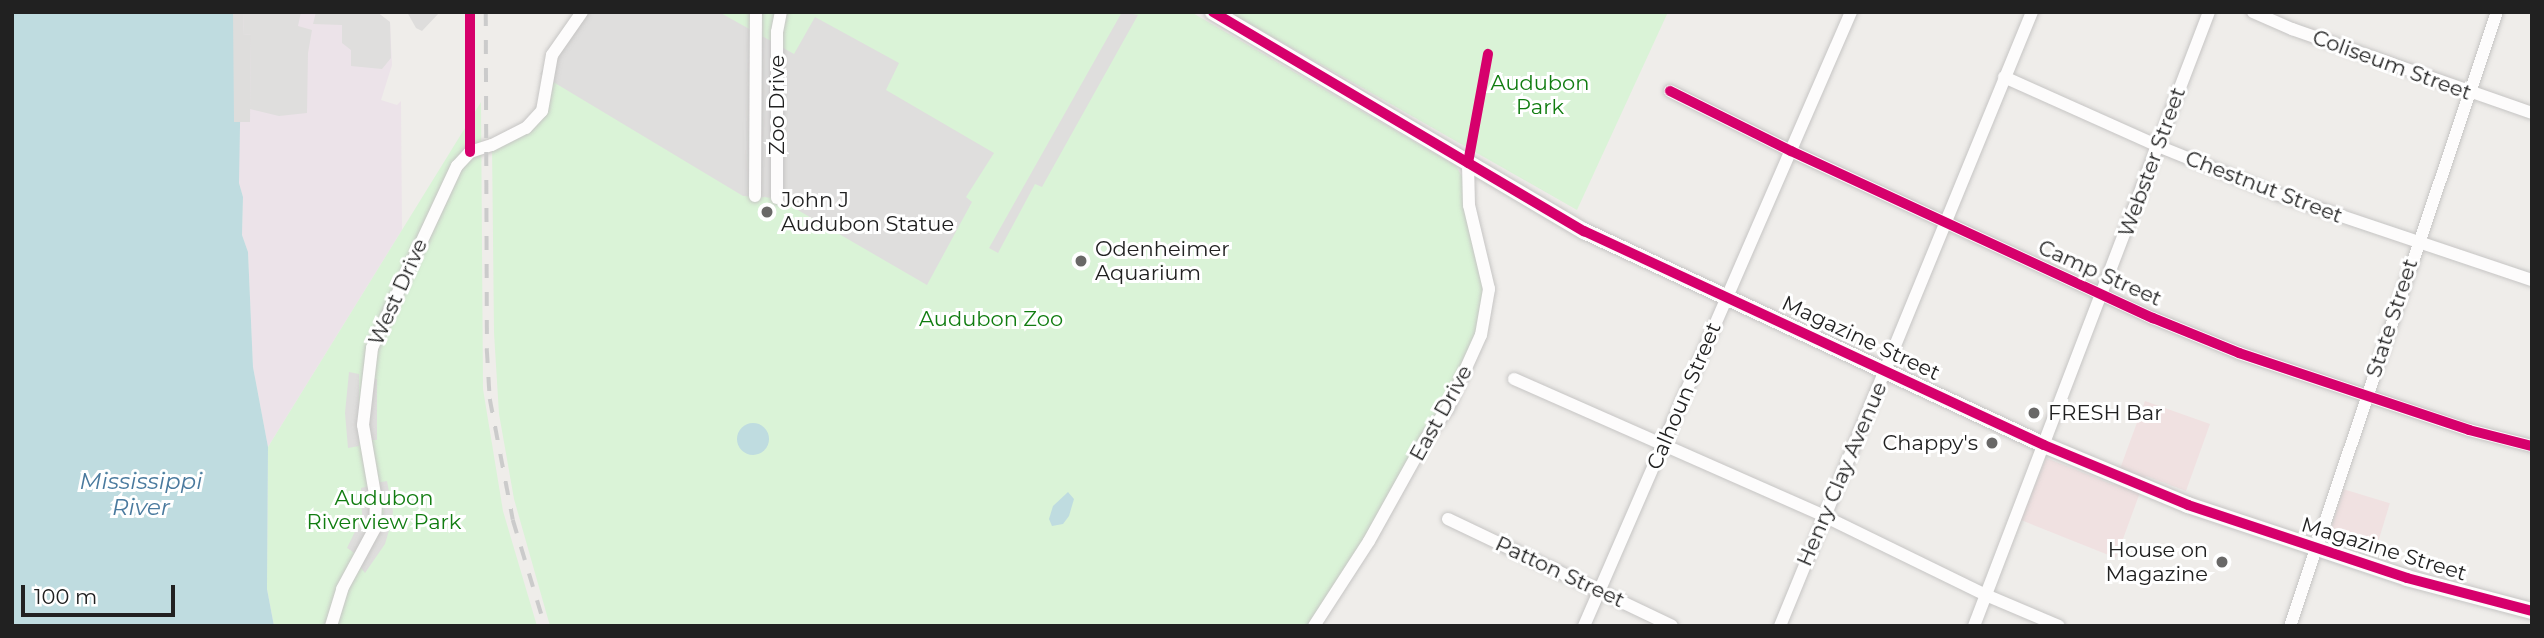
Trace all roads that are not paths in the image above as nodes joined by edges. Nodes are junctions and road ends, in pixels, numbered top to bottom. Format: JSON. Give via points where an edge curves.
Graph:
{"nodes":[{"id":1,"x":582,"y":12,"type":"edge"},
{"id":2,"x":756,"y":12,"type":"edge"},
{"id":3,"x":781,"y":12,"type":"edge"},
{"id":4,"x":1213,"y":12,"type":"edge"},
{"id":5,"x":1851,"y":12,"type":"edge"},
{"id":6,"x":2032,"y":12,"type":"edge"},
{"id":7,"x":2209,"y":12,"type":"edge"},
{"id":8,"x":2253,"y":12,"type":"edge"},
{"id":9,"x":2497,"y":12,"type":"edge"},
{"id":10,"x":2004,"y":76,"type":"junction"},
{"id":11,"x":1670,"y":91,"type":"dead end"},
{"id":12,"x":2468,"y":92,"type":"junction"},
{"id":13,"x":2532,"y":113,"type":"edge"},
{"id":14,"x":2158,"y":146,"type":"junction"},
{"id":15,"x":1791,"y":151,"type":"junction"},
{"id":16,"x":1468,"y":163,"type":"junction"},
{"id":17,"x":755,"y":196,"type":"dead end"},
{"id":18,"x":777,"y":198,"type":"dead end"},
{"id":19,"x":1945,"y":224,"type":"junction"},
{"id":20,"x":2417,"y":243,"type":"junction"},
{"id":21,"x":2532,"y":279,"type":"edge"},
{"id":22,"x":2103,"y":295,"type":"junction"},
{"id":23,"x":1727,"y":296,"type":"junction"},
{"id":24,"x":1885,"y":370,"type":"junction"},
{"id":25,"x":1514,"y":379,"type":"dead end"},
{"id":26,"x":2367,"y":395,"type":"junction"},
{"id":27,"x":1663,"y":445,"type":"junction"},
{"id":28,"x":2045,"y":445,"type":"junction"},
{"id":29,"x":2532,"y":446,"type":"edge"},
{"id":30,"x":1824,"y":516,"type":"junction"},
{"id":31,"x":1448,"y":519,"type":"dead end"},
{"id":32,"x":2316,"y":548,"type":"junction"},
{"id":33,"x":1599,"y":591,"type":"junction"},
{"id":34,"x":1986,"y":595,"type":"junction"},
{"id":35,"x":2532,"y":611,"type":"edge"},
{"id":36,"x":331,"y":626,"type":"edge"},
{"id":37,"x":1314,"y":626,"type":"edge"},
{"id":38,"x":1584,"y":626,"type":"edge"},
{"id":39,"x":1672,"y":626,"type":"edge"},
{"id":40,"x":1780,"y":626,"type":"edge"},
{"id":41,"x":1974,"y":626,"type":"edge"},
{"id":42,"x":2059,"y":626,"type":"edge"},
{"id":43,"x":2290,"y":626,"type":"edge"}],
"edges":[{"from":1,"to":36,"type":"street","name":"West Drive","via":[[552,55],[542,111],[534,121],[510,137],[470,152],[457,166],[372,348],[363,425],[376,500],[375,528],[342,589]]},
{"from":2,"to":17,"type":"street","name":"Zoo Drive"},
{"from":3,"to":18,"type":"street","name":"Zoo Drive"},
{"from":4,"to":16,"type":"street","name":"Magazine Street"},
{"from":5,"to":15,"type":"street","name":"Calhoun Street"},
{"from":6,"to":10,"type":"street","name":"Henry Clay Avenue"},
{"from":7,"to":14,"type":"street","name":"Webster Street"},
{"from":8,"to":12,"type":"street","name":"Coliseum Street"},
{"from":9,"to":12,"type":"street","name":"State Street"},
{"from":10,"to":14,"type":"street","name":"Chestnut Street"},
{"from":10,"to":19,"type":"street","name":"Henry Clay Avenue"},
{"from":11,"to":15,"type":"street","name":"Camp Street"},
{"from":12,"to":13,"type":"street","name":"Coliseum Street"},
{"from":12,"to":20,"type":"street","name":"State Street"},
{"from":14,"to":20,"type":"street","name":"Chestnut Street","via":[[2276,194]]},
{"from":14,"to":22,"type":"street","name":"Webster Street"},
{"from":15,"to":19,"type":"street","name":"Camp Street"},
{"from":15,"to":23,"type":"street","name":"Calhoun Street"},
{"from":16,"to":23,"type":"street","name":"Magazine Street","via":[[1584,231]]},
{"from":16,"to":37,"type":"street","name":"East Drive","via":[[1469,205],[1489,289],[1482,335],[1448,408]]},
{"from":19,"to":22,"type":"street","name":"Camp Street"},
{"from":19,"to":24,"type":"street","name":"Henry Clay Avenue"},
{"from":20,"to":21,"type":"street","name":"Chestnut Street"},
{"from":20,"to":26,"type":"street","name":"State Street"},
{"from":22,"to":26,"type":"street","name":"Camp Street","via":[[2239,353]]},
{"from":22,"to":28,"type":"street","name":"Webster Street"},
{"from":23,"to":24,"type":"street","name":"Magazine Street"},
{"from":23,"to":27,"type":"street","name":"Calhoun Street"},
{"from":24,"to":28,"type":"street","name":"Magazine Street"},
{"from":24,"to":30,"type":"street","name":"Henry Clay Avenue"},
{"from":25,"to":27,"type":"street"},
{"from":26,"to":29,"type":"street","name":"Camp Street"},
{"from":26,"to":32,"type":"street","name":"State Street"},
{"from":27,"to":30,"type":"street"},
{"from":27,"to":33,"type":"street","name":"Calhoun Street"},
{"from":28,"to":32,"type":"street","name":"Magazine Street","via":[[2188,505]]},
{"from":28,"to":34,"type":"street","name":"Webster Street"},
{"from":30,"to":34,"type":"street"},
{"from":30,"to":40,"type":"street","name":"Henry Clay Avenue"},
{"from":31,"to":33,"type":"street","name":"Patton Street"},
{"from":32,"to":35,"type":"street","name":"Magazine Street","via":[[2420,582]]},
{"from":32,"to":43,"type":"street","name":"State Street"},
{"from":33,"to":38,"type":"street","name":"Calhoun Street"},
{"from":33,"to":39,"type":"street","name":"Patton Street"},
{"from":34,"to":41,"type":"street","name":"Webster Street"},
{"from":34,"to":42,"type":"street"}]}
